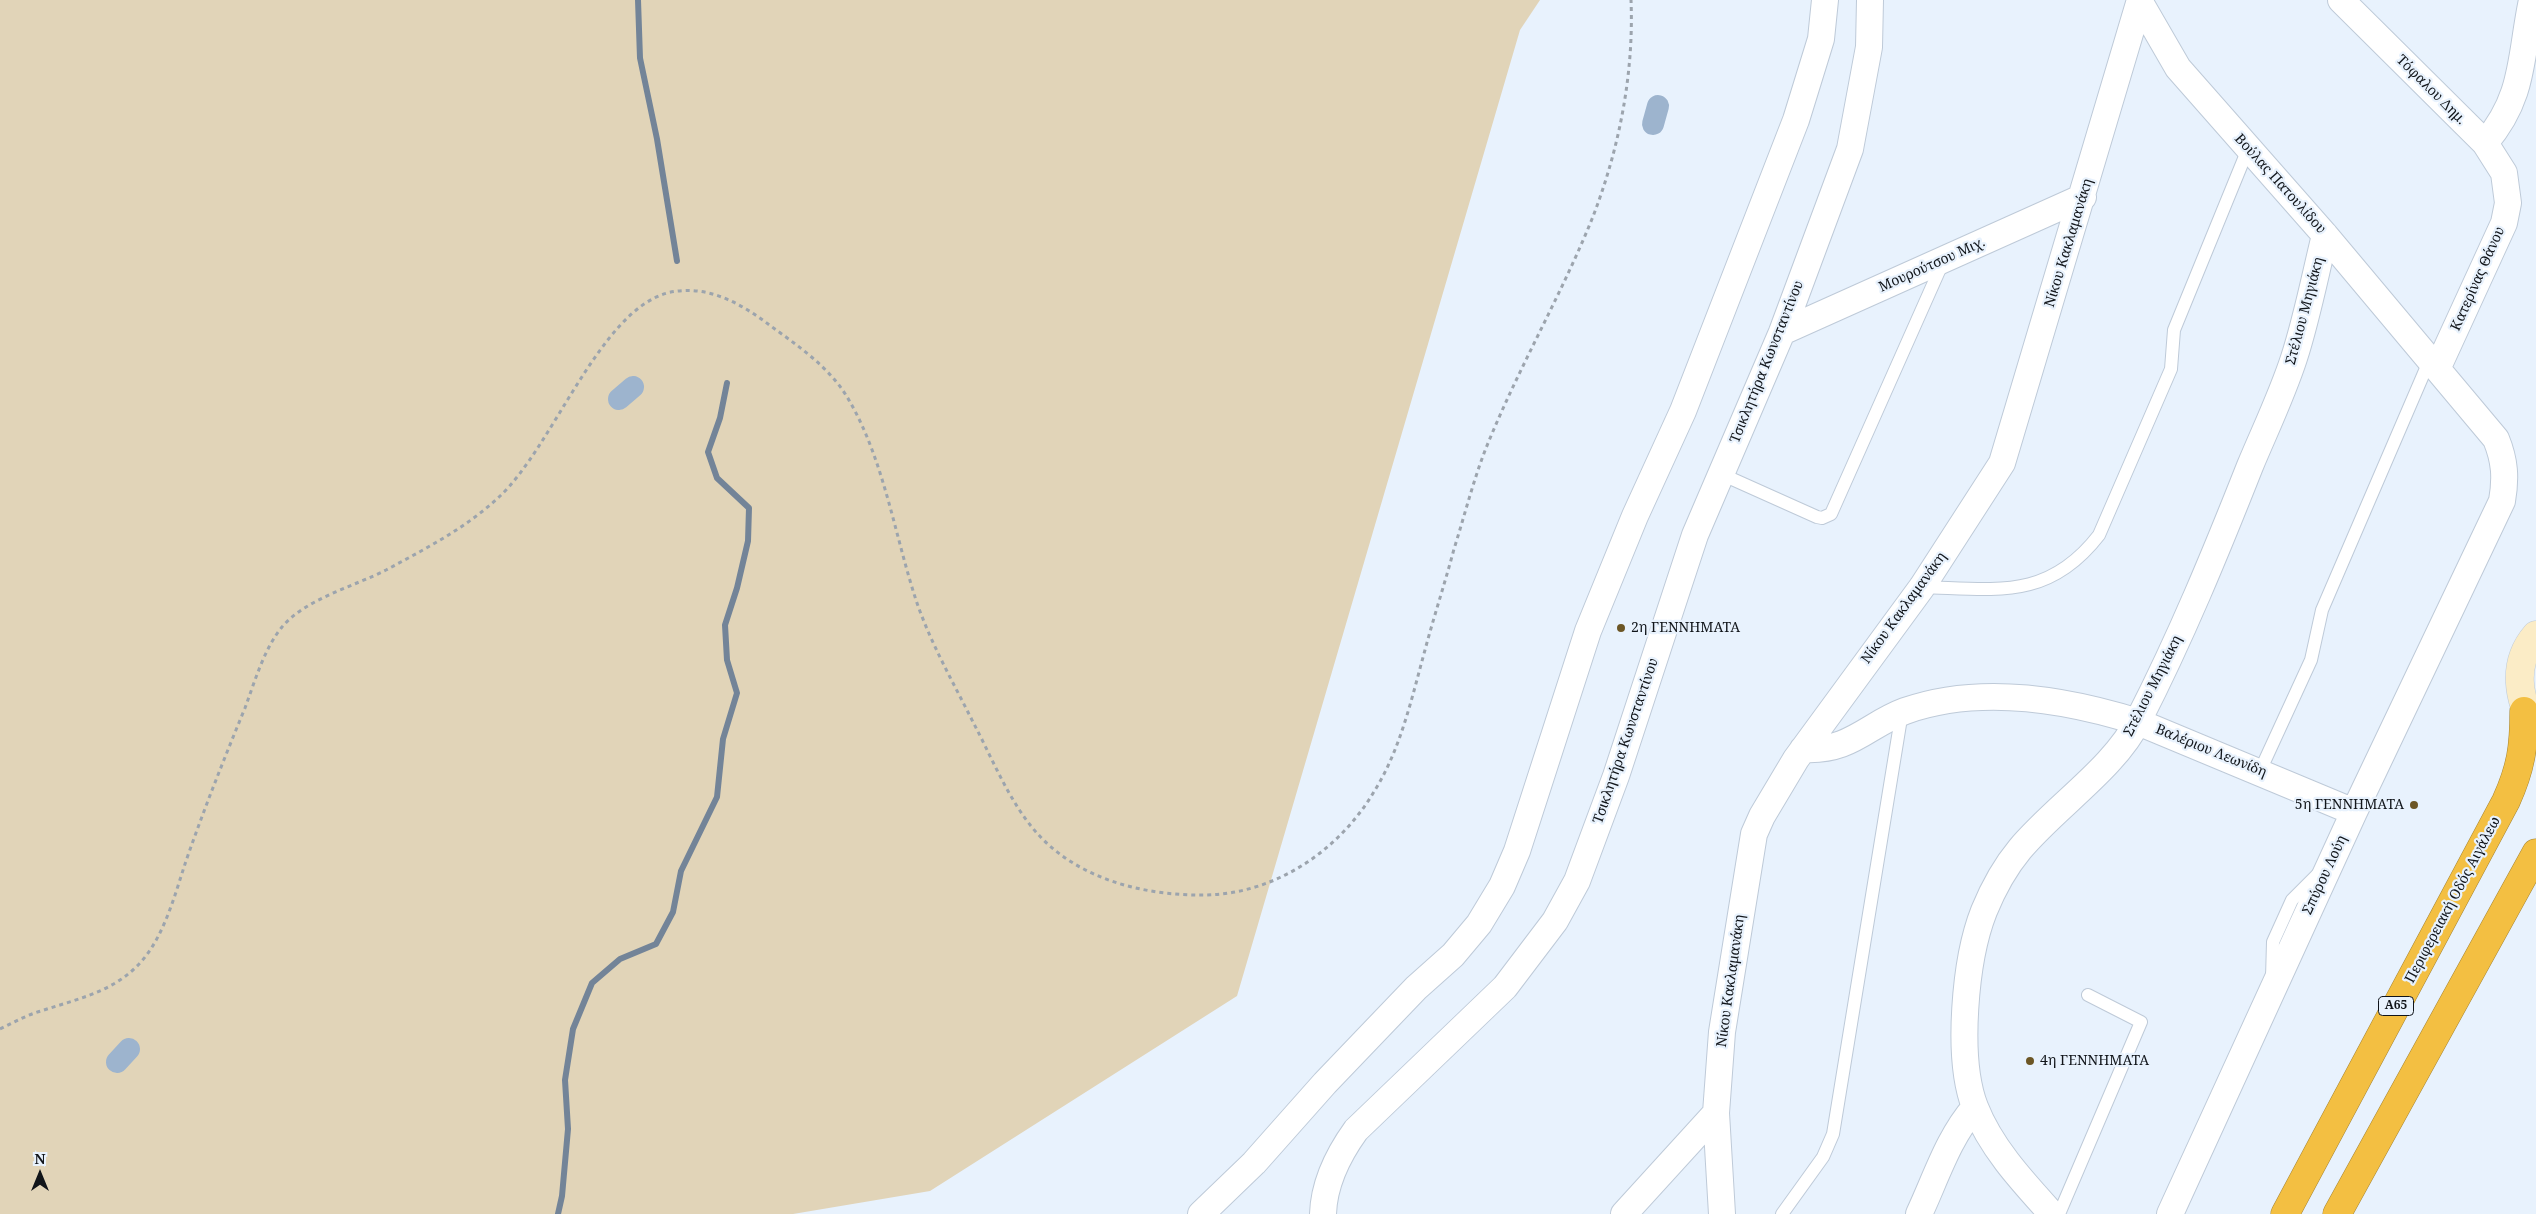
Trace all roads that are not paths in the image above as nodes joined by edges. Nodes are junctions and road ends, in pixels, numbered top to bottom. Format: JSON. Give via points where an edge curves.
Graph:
{"nodes":[{"id":1,"x":1825,"y":0,"type":"edge"},
{"id":2,"x":1870,"y":0,"type":"edge"},
{"id":3,"x":2341,"y":0,"type":"edge"},
{"id":4,"x":2529,"y":1,"type":"edge"},
{"id":5,"x":2141,"y":2,"type":"edge"},
{"id":6,"x":2485,"y":143,"type":"junction"},
{"id":7,"x":2248,"y":149,"type":"junction"},
{"id":8,"x":2508,"y":188,"type":"joint"},
{"id":9,"x":2083,"y":197,"type":"junction"},
{"id":10,"x":2325,"y":235,"type":"junction"},
{"id":11,"x":1944,"y":260,"type":"junction"},
{"id":12,"x":1782,"y":332,"type":"junction"},
{"id":13,"x":2434,"y":363,"type":"junction"},
{"id":14,"x":2502,"y":453,"type":"joint"},
{"id":15,"x":1721,"y":474,"type":"junction"},
{"id":16,"x":1922,"y":587,"type":"junction"},
{"id":17,"x":2534,"y":635,"type":"edge"},
{"id":18,"x":1902,"y":712,"type":"junction"},
{"id":19,"x":2530,"y":720,"type":"edge"},
{"id":20,"x":2138,"y":722,"type":"junction"},
{"id":21,"x":1803,"y":749,"type":"junction"},
{"id":22,"x":2260,"y":771,"type":"junction"},
{"id":23,"x":2354,"y":812,"type":"junction"},
{"id":24,"x":2536,"y":853,"type":"edge"},
{"id":25,"x":2088,"y":995,"type":"dead end"},
{"id":26,"x":1975,"y":1107,"type":"junction"},
{"id":27,"x":1716,"y":1113,"type":"junction"},
{"id":28,"x":2304,"y":1178,"type":"junction"},
{"id":29,"x":1201,"y":1214,"type":"edge"},
{"id":30,"x":1323,"y":1214,"type":"edge"},
{"id":31,"x":1624,"y":1214,"type":"edge"},
{"id":32,"x":1722,"y":1214,"type":"edge"},
{"id":33,"x":1782,"y":1214,"type":"edge"},
{"id":34,"x":1918,"y":1214,"type":"edge"},
{"id":35,"x":2052,"y":1214,"type":"edge"},
{"id":36,"x":2059,"y":1214,"type":"edge"},
{"id":37,"x":2170,"y":1214,"type":"edge"},
{"id":38,"x":2271,"y":1214,"type":"edge"},
{"id":39,"x":2285,"y":1214,"type":"edge"},
{"id":40,"x":2337,"y":1214,"type":"edge"}],
"edges":[{"from":1,"to":29,"type":"street","via":[[1821,39],[1796,120],[1683,411],[1588,631],[1517,851],[1502,886],[1478,924],[1453,954],[1416,988],[1254,1163]]},
{"from":2,"to":12,"type":"street","name":"Τσικλητήρα Κωνσταντίνου","via":[[1869,47],[1850,149]]},
{"from":3,"to":6,"type":"street","name":"Τόφαλου Δημ."},
{"from":4,"to":6,"type":"street","via":[[2517,87],[2499,126]]},
{"from":5,"to":7,"type":"street","name":"Βούλας Πατουλίδου","via":[[2178,68]]},
{"from":5,"to":9,"type":"street","name":"Νίκου Κακλαμανάκη"},
{"from":6,"to":8,"type":"street","name":"Τόφαλου Δημ.","via":[[2504,173]]},
{"from":7,"to":10,"type":"street","name":"Βούλας Πατουλίδου"},
{"from":7,"to":16,"type":"lane","via":[[2174,330],[2171,369],[2099,536],[2068,567],[2027,586],[1998,589]]},
{"from":8,"to":13,"type":"street","name":"Κατερίνας Θάνου","via":[[2504,223]]},
{"from":9,"to":11,"type":"street","name":"Μουρούτσου Μιχ."},
{"from":9,"to":16,"type":"street","name":"Νίκου Κακλαμανάκη","via":[[2002,463]]},
{"from":10,"to":13,"type":"street","name":"Βούλας Πατουλίδου"},
{"from":10,"to":20,"type":"street","name":"Στέλιου Μηγιάκη","via":[[2294,358],[2210,567]]},
{"from":11,"to":12,"type":"street","name":"Μουρούτσου Μιχ."},
{"from":11,"to":15,"type":"lane","via":[[1832,514],[1817,517]]},
{"from":12,"to":15,"type":"street","name":"Τσικλητήρα Κωνσταντίνου"},
{"from":13,"to":14,"type":"street","name":"Βούλας Πατουλίδου","via":[[2496,439]]},
{"from":13,"to":22,"type":"lane","via":[[2322,610],[2311,660]]},
{"from":14,"to":23,"type":"street","name":"Σπύρου Λούη","via":[[2505,483],[2502,501]]},
{"from":15,"to":30,"type":"street","name":"Τσικλητήρα Κωνσταντίνου","via":[[1695,535],[1616,776],[1568,899],[1533,954],[1504,987],[1356,1130],[1332,1171]]},
{"from":16,"to":21,"type":"street","name":"Νίκου Κακλαμανάκη"},
{"from":17,"to":19,"type":"main road","via":[[2521,662],[2519,687]]},
{"from":18,"to":20,"type":"street","name":"Βαλέριου Λεωνίδη","via":[[1950,700],[2012,699],[2084,708]]},
{"from":18,"to":21,"type":"street","name":"Βαλέριου Λεωνίδη","via":[[1855,740],[1815,750]]},
{"from":18,"to":33,"type":"lane","via":[[1833,1134],[1823,1157]]},
{"from":19,"to":28,"type":"highway","name":"Περιφερειακή Οδός Αιγάλεω","number":"Α65","via":[[2518,775],[2506,801]]},
{"from":20,"to":22,"type":"street","name":"Βαλέριου Λεωνίδη"},
{"from":20,"to":26,"type":"street","name":"Στέλιου Μηγιάκη","via":[[2121,748],[2018,851],[1995,887],[1984,912],[1970,976],[1965,1043],[1966,1072]]},
{"from":21,"to":27,"type":"street","name":"Νίκου Κακλαμανάκη","via":[[1754,834],[1722,1032]]},
{"from":22,"to":23,"type":"street","name":"Βαλέριου Λεωνίδη"},
{"from":23,"to":37,"type":"street","name":"Σπύρου Λούη"},
{"from":24,"to":40,"type":"highway"},
{"from":25,"to":36,"type":"lane","via":[[2141,1022]]},
{"from":26,"to":34,"type":"street","via":[[1962,1122],[1948,1148]]},
{"from":26,"to":35,"type":"street","name":"Στέλιου Μηγιάκη","via":[[1983,1126],[2016,1174]]},
{"from":27,"to":31,"type":"street"},
{"from":27,"to":32,"type":"street","name":"Νίκου Κακλαμανάκη"},
{"from":28,"to":38,"type":"highway"},
{"from":28,"to":39,"type":"highway","name":"Περιφερειακή Οδός Αιγάλεω","number":"Α65"}]}
